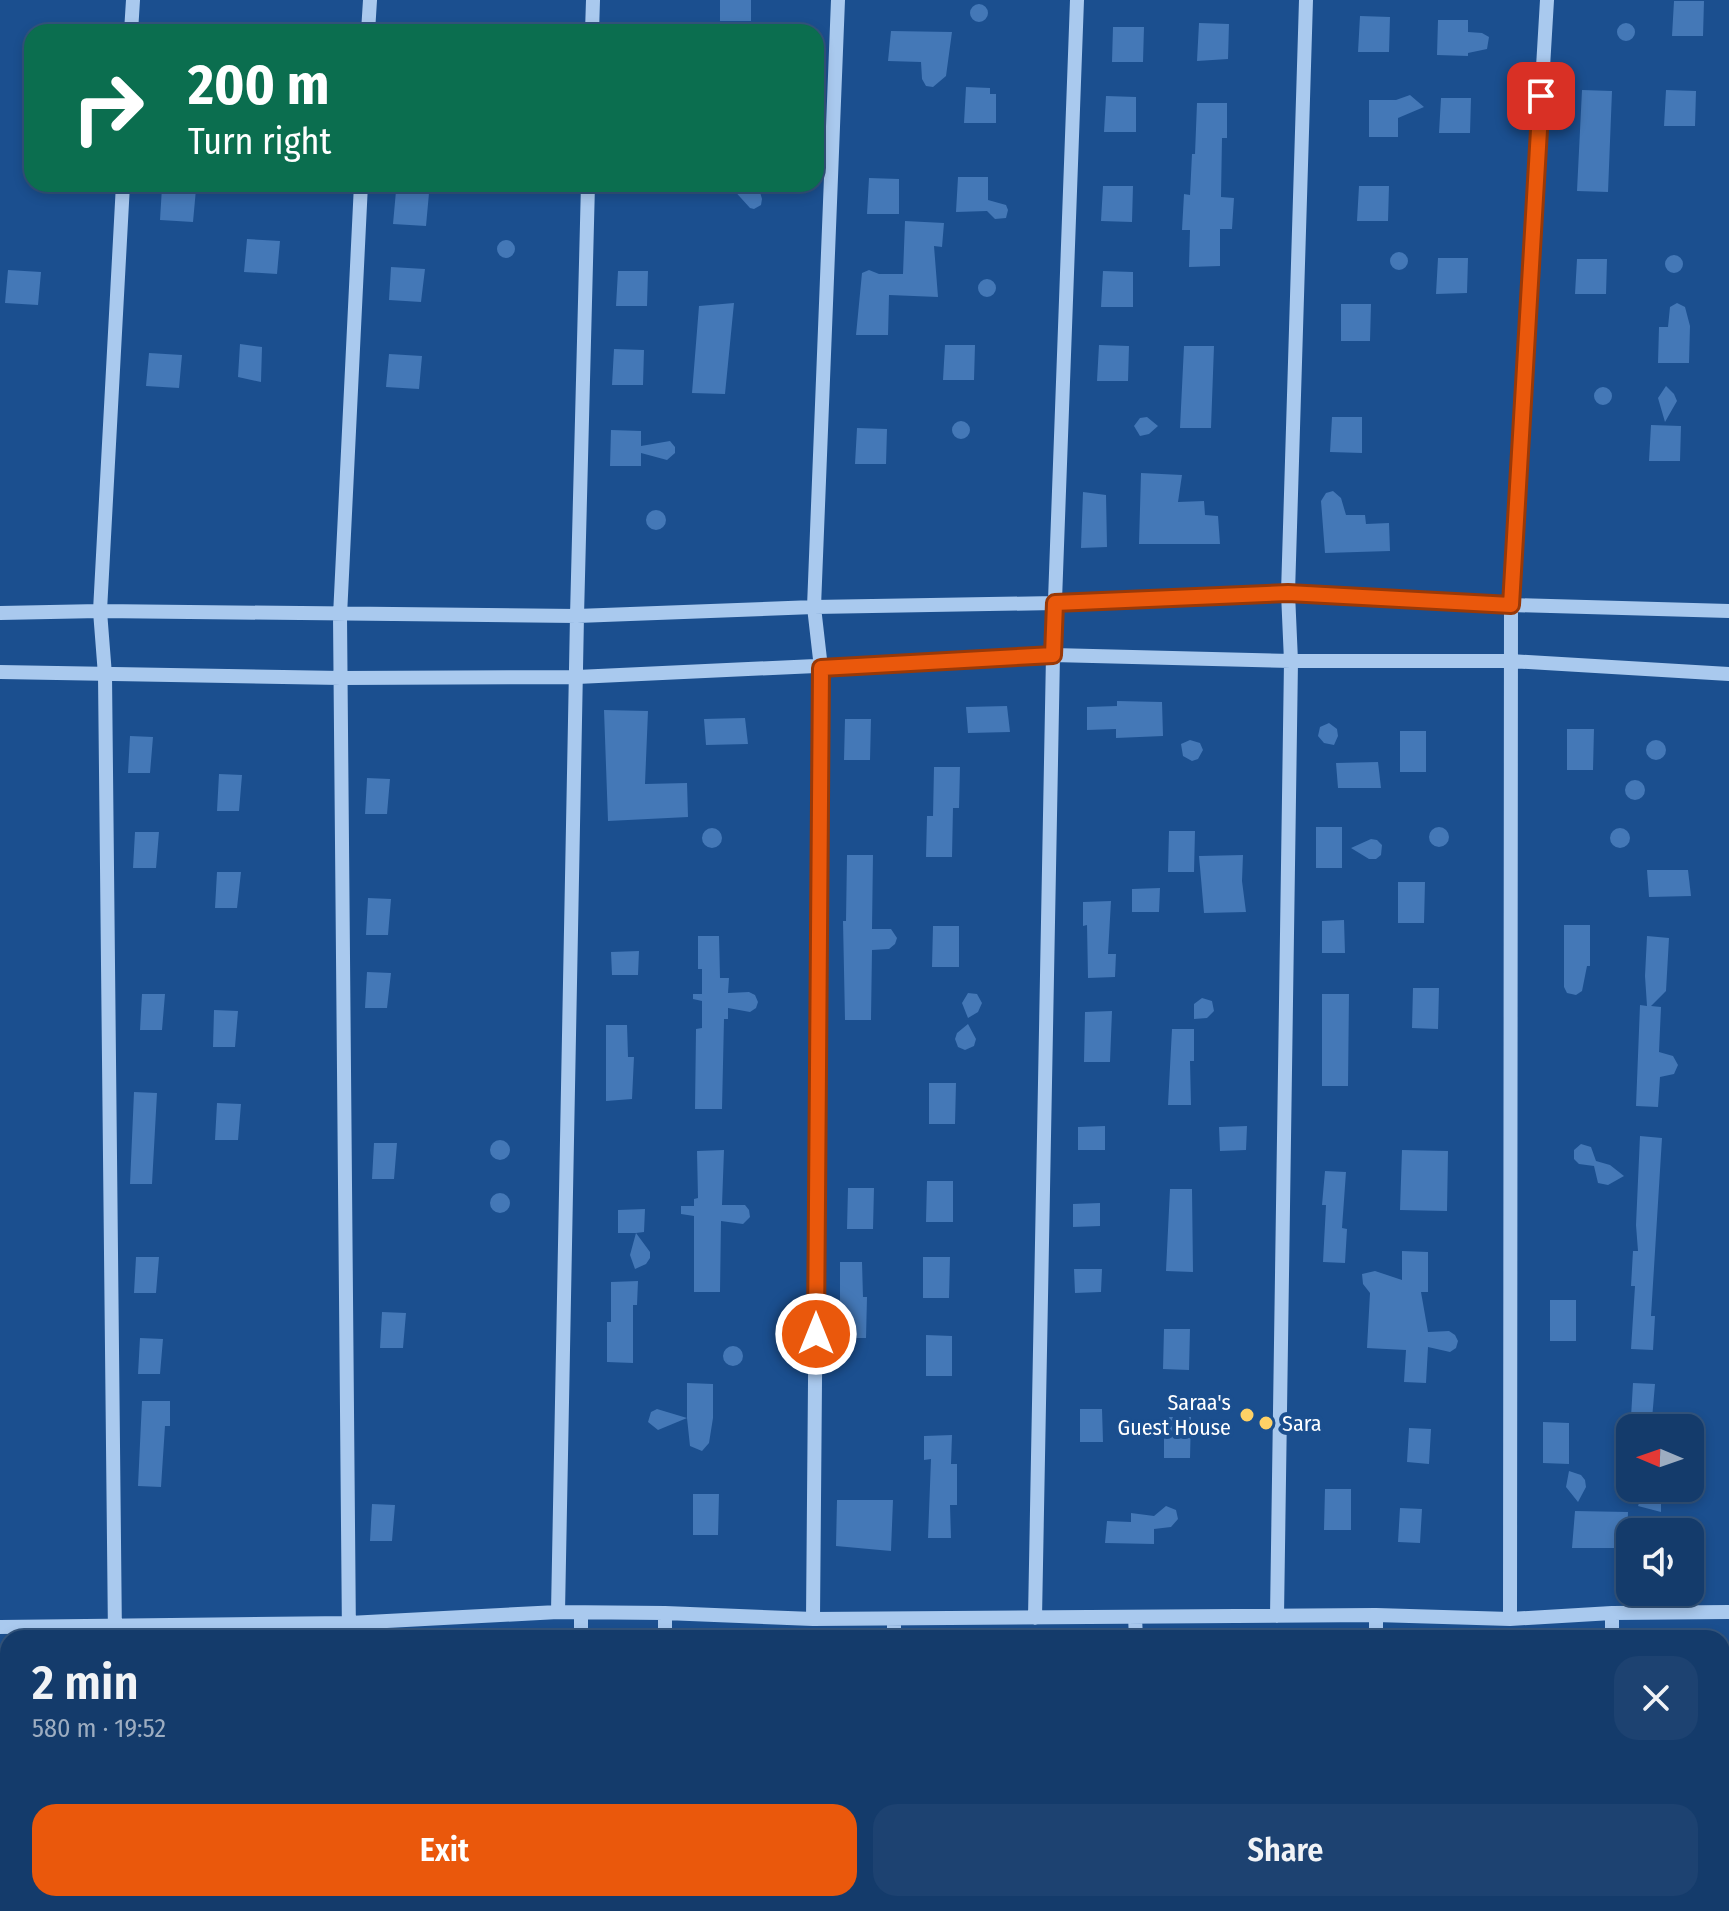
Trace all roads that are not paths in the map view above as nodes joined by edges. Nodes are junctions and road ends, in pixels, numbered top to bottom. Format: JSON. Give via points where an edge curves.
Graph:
{"nodes":[{"id":1,"x":133,"y":0,"type":"edge"},
{"id":2,"x":370,"y":0,"type":"edge"},
{"id":3,"x":593,"y":0,"type":"edge"},
{"id":4,"x":838,"y":0,"type":"edge"},
{"id":5,"x":1077,"y":0,"type":"edge"},
{"id":6,"x":1306,"y":0,"type":"edge"},
{"id":7,"x":1547,"y":0,"type":"edge"},
{"id":8,"x":132,"y":24,"type":"edge"},
{"id":9,"x":368,"y":24,"type":"edge"},
{"id":10,"x":592,"y":24,"type":"edge"},
{"id":11,"x":123,"y":192,"type":"edge"},
{"id":12,"x":361,"y":192,"type":"edge"},
{"id":13,"x":588,"y":192,"type":"edge"},
{"id":14,"x":1288,"y":593,"type":"junction"},
{"id":15,"x":1055,"y":603,"type":"junction"},
{"id":16,"x":1511,"y":605,"type":"junction"},
{"id":17,"x":814,"y":607,"type":"junction"},
{"id":18,"x":100,"y":611,"type":"junction"},
{"id":19,"x":1729,"y":611,"type":"edge"},
{"id":20,"x":0,"y":613,"type":"edge"},
{"id":21,"x":340,"y":616,"type":"junction"},
{"id":22,"x":577,"y":616,"type":"junction"},
{"id":23,"x":1053,"y":655,"type":"junction"},
{"id":24,"x":1291,"y":661,"type":"junction"},
{"id":25,"x":1510,"y":661,"type":"junction"},
{"id":26,"x":821,"y":668,"type":"junction"},
{"id":27,"x":0,"y":672,"type":"edge"},
{"id":28,"x":1729,"y":674,"type":"edge"},
{"id":29,"x":105,"y":675,"type":"junction"},
{"id":30,"x":577,"y":677,"type":"junction"},
{"id":31,"x":341,"y":678,"type":"junction"},
{"id":32,"x":558,"y":1612,"type":"junction"},
{"id":33,"x":1729,"y":1612,"type":"edge"},
{"id":34,"x":581,"y":1613,"type":"junction"},
{"id":35,"x":665,"y":1613,"type":"junction"},
{"id":36,"x":1612,"y":1613,"type":"junction"},
{"id":37,"x":1376,"y":1615,"type":"junction"},
{"id":38,"x":1277,"y":1616,"type":"junction"},
{"id":39,"x":1135,"y":1617,"type":"junction"},
{"id":40,"x":1035,"y":1618,"type":"junction"},
{"id":41,"x":813,"y":1619,"type":"junction"},
{"id":42,"x":894,"y":1619,"type":"junction"},
{"id":43,"x":1510,"y":1619,"type":"junction"},
{"id":44,"x":0,"y":1627,"type":"edge"},
{"id":45,"x":86,"y":1630,"type":"edge"},
{"id":46,"x":114,"y":1630,"type":"edge"},
{"id":47,"x":349,"y":1630,"type":"edge"},
{"id":48,"x":581,"y":1630,"type":"edge"},
{"id":49,"x":665,"y":1630,"type":"edge"},
{"id":50,"x":894,"y":1630,"type":"edge"},
{"id":51,"x":1136,"y":1630,"type":"edge"},
{"id":52,"x":1376,"y":1630,"type":"edge"},
{"id":53,"x":1612,"y":1630,"type":"edge"}],
"edges":[{"from":1,"to":8,"type":"street"},
{"from":2,"to":9,"type":"street"},
{"from":3,"to":10,"type":"street"},
{"from":4,"to":17,"type":"street"},
{"from":5,"to":15,"type":"street"},
{"from":6,"to":14,"type":"street"},
{"from":7,"to":16,"type":"street"},
{"from":11,"to":18,"type":"street"},
{"from":12,"to":21,"type":"street"},
{"from":13,"to":22,"type":"street"},
{"from":14,"to":15,"type":"street"},
{"from":14,"to":16,"type":"street"},
{"from":14,"to":24,"type":"street"},
{"from":15,"to":17,"type":"street"},
{"from":15,"to":23,"type":"street"},
{"from":16,"to":19,"type":"street"},
{"from":16,"to":25,"type":"street"},
{"from":17,"to":22,"type":"street"},
{"from":17,"to":26,"type":"street"},
{"from":18,"to":20,"type":"street"},
{"from":18,"to":21,"type":"street"},
{"from":18,"to":29,"type":"street"},
{"from":21,"to":22,"type":"street"},
{"from":21,"to":31,"type":"street"},
{"from":22,"to":30,"type":"street"},
{"from":23,"to":24,"type":"street"},
{"from":23,"to":26,"type":"street"},
{"from":23,"to":40,"type":"street"},
{"from":24,"to":25,"type":"street"},
{"from":24,"to":38,"type":"street"},
{"from":25,"to":28,"type":"street"},
{"from":25,"to":43,"type":"street"},
{"from":26,"to":30,"type":"street"},
{"from":26,"to":41,"type":"street"},
{"from":27,"to":29,"type":"street"},
{"from":29,"to":31,"type":"street"},
{"from":29,"to":46,"type":"street"},
{"from":30,"to":31,"type":"street"},
{"from":30,"to":32,"type":"street"},
{"from":31,"to":47,"type":"street"},
{"from":32,"to":34,"type":"street"},
{"from":32,"to":47,"type":"street"},
{"from":33,"to":36,"type":"street"},
{"from":34,"to":35,"type":"street"},
{"from":34,"to":48,"type":"street"},
{"from":35,"to":41,"type":"street"},
{"from":35,"to":49,"type":"street"},
{"from":36,"to":43,"type":"street"},
{"from":36,"to":53,"type":"street"},
{"from":37,"to":38,"type":"street"},
{"from":37,"to":43,"type":"street"},
{"from":37,"to":52,"type":"street"},
{"from":38,"to":39,"type":"street"},
{"from":39,"to":40,"type":"street"},
{"from":39,"to":51,"type":"street"},
{"from":40,"to":42,"type":"street"},
{"from":41,"to":42,"type":"street"},
{"from":42,"to":50,"type":"street"},
{"from":44,"to":45,"type":"street"}]}
